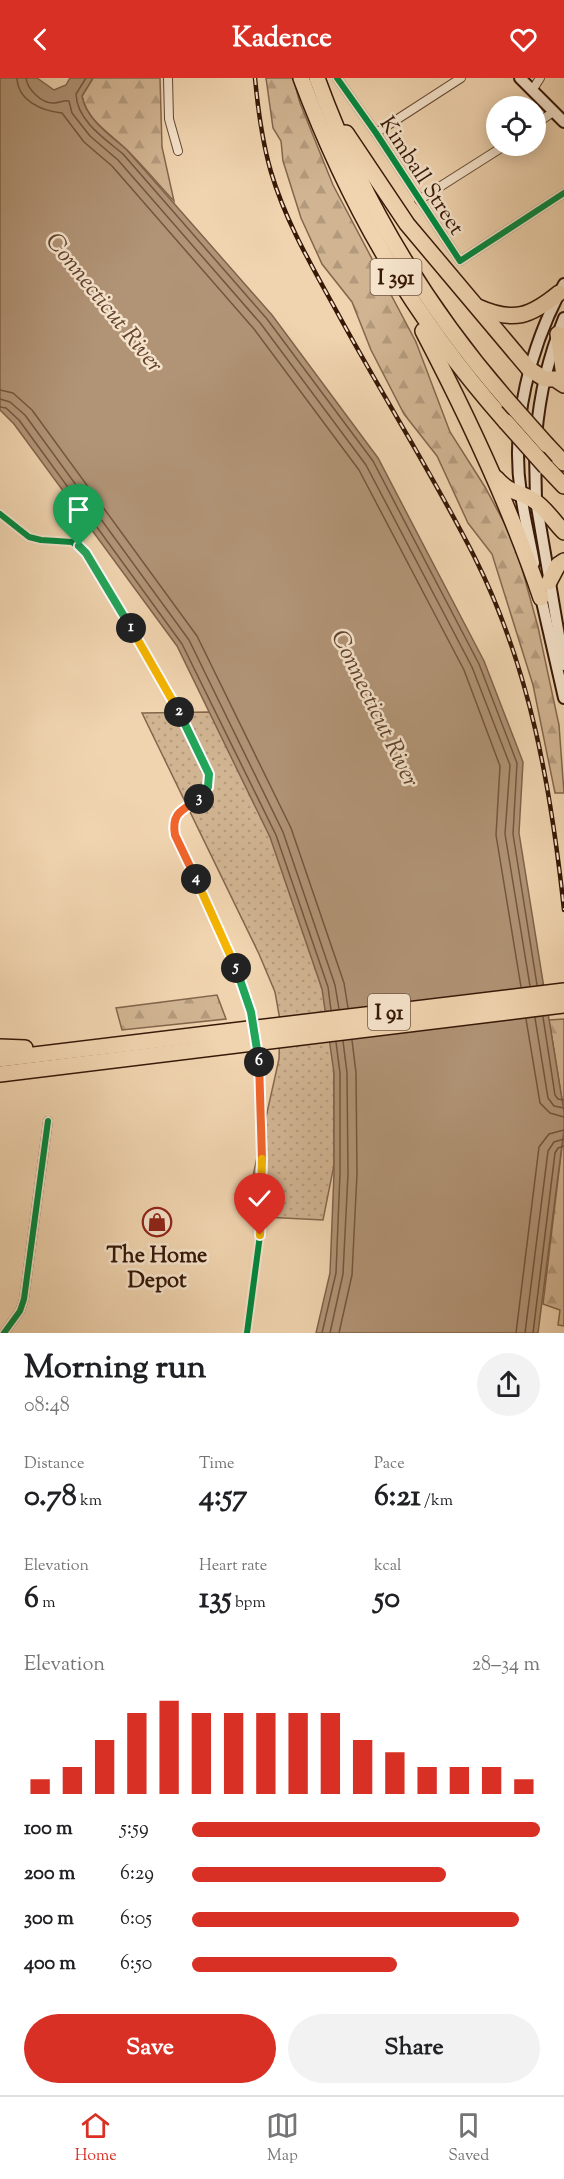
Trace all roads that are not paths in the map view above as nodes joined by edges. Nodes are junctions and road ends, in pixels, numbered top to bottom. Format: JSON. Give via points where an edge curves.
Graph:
{"nodes":[{"id":1,"x":168,"y":78,"type":"edge"},
{"id":2,"x":301,"y":78,"type":"edge"},
{"id":3,"x":317,"y":78,"type":"edge"},
{"id":4,"x":337,"y":78,"type":"edge"},
{"id":5,"x":461,"y":78,"type":"edge"},
{"id":6,"x":520,"y":78,"type":"edge"},
{"id":7,"x":540,"y":78,"type":"edge"},
{"id":8,"x":533,"y":89,"type":"junction"},
{"id":9,"x":322,"y":112,"type":"junction"},
{"id":10,"x":553,"y":112,"type":"junction"},
{"id":11,"x":546,"y":117,"type":"edge"},
{"id":12,"x":564,"y":122,"type":"edge"},
{"id":13,"x":375,"y":133,"type":"junction"},
{"id":14,"x":178,"y":151,"type":"dead end"},
{"id":15,"x":488,"y":156,"type":"edge"},
{"id":16,"x":564,"y":193,"type":"edge"},
{"id":17,"x":419,"y":200,"type":"junction"},
{"id":18,"x":388,"y":265,"type":"junction"},
{"id":19,"x":562,"y":289,"type":"edge"},
{"id":20,"x":475,"y":306,"type":"junction"},
{"id":21,"x":564,"y":318,"type":"edge"},
{"id":22,"x":558,"y":334,"type":"junction"},
{"id":23,"x":529,"y":369,"type":"junction"},
{"id":24,"x":564,"y":376,"type":"edge"},
{"id":25,"x":544,"y":379,"type":"junction"},
{"id":26,"x":564,"y":385,"type":"edge"},
{"id":27,"x":564,"y":463,"type":"edge"},
{"id":28,"x":490,"y":471,"type":"junction"},
{"id":29,"x":564,"y":486,"type":"edge"},
{"id":30,"x":520,"y":493,"type":"junction"},
{"id":31,"x":536,"y":501,"type":"junction"},
{"id":32,"x":564,"y":532,"type":"edge"},
{"id":33,"x":564,"y":561,"type":"edge"},
{"id":34,"x":549,"y":582,"type":"junction"},
{"id":35,"x":541,"y":598,"type":"junction"},
{"id":36,"x":564,"y":664,"type":"edge"},
{"id":37,"x":564,"y":698,"type":"edge"},
{"id":38,"x":564,"y":991,"type":"edge"},
{"id":39,"x":564,"y":1005,"type":"edge"},
{"id":40,"x":214,"y":1040,"type":"junction"},
{"id":41,"x":0,"y":1047,"type":"edge"},
{"id":42,"x":91,"y":1048,"type":"junction"},
{"id":43,"x":0,"y":1059,"type":"edge"},
{"id":44,"x":98,"y":1062,"type":"junction"},
{"id":45,"x":0,"y":1074,"type":"edge"},
{"id":46,"x":0,"y":1085,"type":"edge"},
{"id":47,"x":48,"y":1121,"type":"dead end"},
{"id":48,"x":4,"y":1333,"type":"edge"}],
"edges":[{"from":1,"to":14,"type":"street","via":[[169,119]]},
{"from":2,"to":9,"type":"highway","number":"I 391"},
{"from":3,"to":9,"type":"highway","number":"I 391"},
{"from":4,"to":13,"type":"street","name":"Kimball Street"},
{"from":5,"to":13,"type":"street"},
{"from":6,"to":8,"type":"main road"},
{"from":7,"to":8,"type":"street"},
{"from":8,"to":10,"type":"main road"},
{"from":9,"to":18,"type":"highway","number":"I 391","via":[[346,187]]},
{"from":9,"to":20,"type":"highway","via":[[360,153],[390,201]]},
{"from":9,"to":27,"type":"highway","number":"I 391","bridge":true,"via":[[412,274],[453,334]]},
{"from":10,"to":11,"type":"street"},
{"from":10,"to":12,"type":"main road"},
{"from":13,"to":17,"type":"street","name":"Kimball Street"},
{"from":15,"to":17,"type":"street"},
{"from":16,"to":17,"type":"street","name":"Kimball Street","via":[[460,261]]},
{"from":18,"to":28,"type":"highway"},
{"from":18,"to":29,"type":"highway","number":"I 391","bridge":true,"via":[[443,346]]},
{"from":19,"to":20,"type":"highway","via":[[531,313],[519,316],[497,315]]},
{"from":19,"to":23,"type":"main road","via":[[546,319]]},
{"from":20,"to":23,"type":"highway"},
{"from":21,"to":22,"type":"main road"},
{"from":22,"to":24,"type":"highway"},
{"from":22,"to":25,"type":"main road"},
{"from":23,"to":25,"type":"highway"},
{"from":23,"to":30,"type":"main road","via":[[519,431]]},
{"from":25,"to":26,"type":"highway"},
{"from":25,"to":31,"type":"main road","via":[[535,446]]},
{"from":28,"to":30,"type":"highway","via":[[507,490]]},
{"from":28,"to":35,"type":"highway"},
{"from":30,"to":31,"type":"highway"},
{"from":30,"to":35,"type":"main road"},
{"from":31,"to":32,"type":"highway"},
{"from":31,"to":34,"type":"main road"},
{"from":33,"to":34,"type":"highway"},
{"from":34,"to":36,"type":"main road"},
{"from":35,"to":37,"type":"main road"},
{"from":38,"to":40,"type":"highway","number":"I 91"},
{"from":39,"to":40,"type":"highway","number":"I 91"},
{"from":40,"to":42,"type":"highway","number":"I 91"},
{"from":40,"to":44,"type":"highway","number":"I 91"},
{"from":41,"to":42,"type":"highway"},
{"from":42,"to":43,"type":"highway","number":"I 91"},
{"from":44,"to":45,"type":"highway","number":"I 91"},
{"from":44,"to":46,"type":"highway"},
{"from":47,"to":48,"type":"street","via":[[24,1299]]}]}
